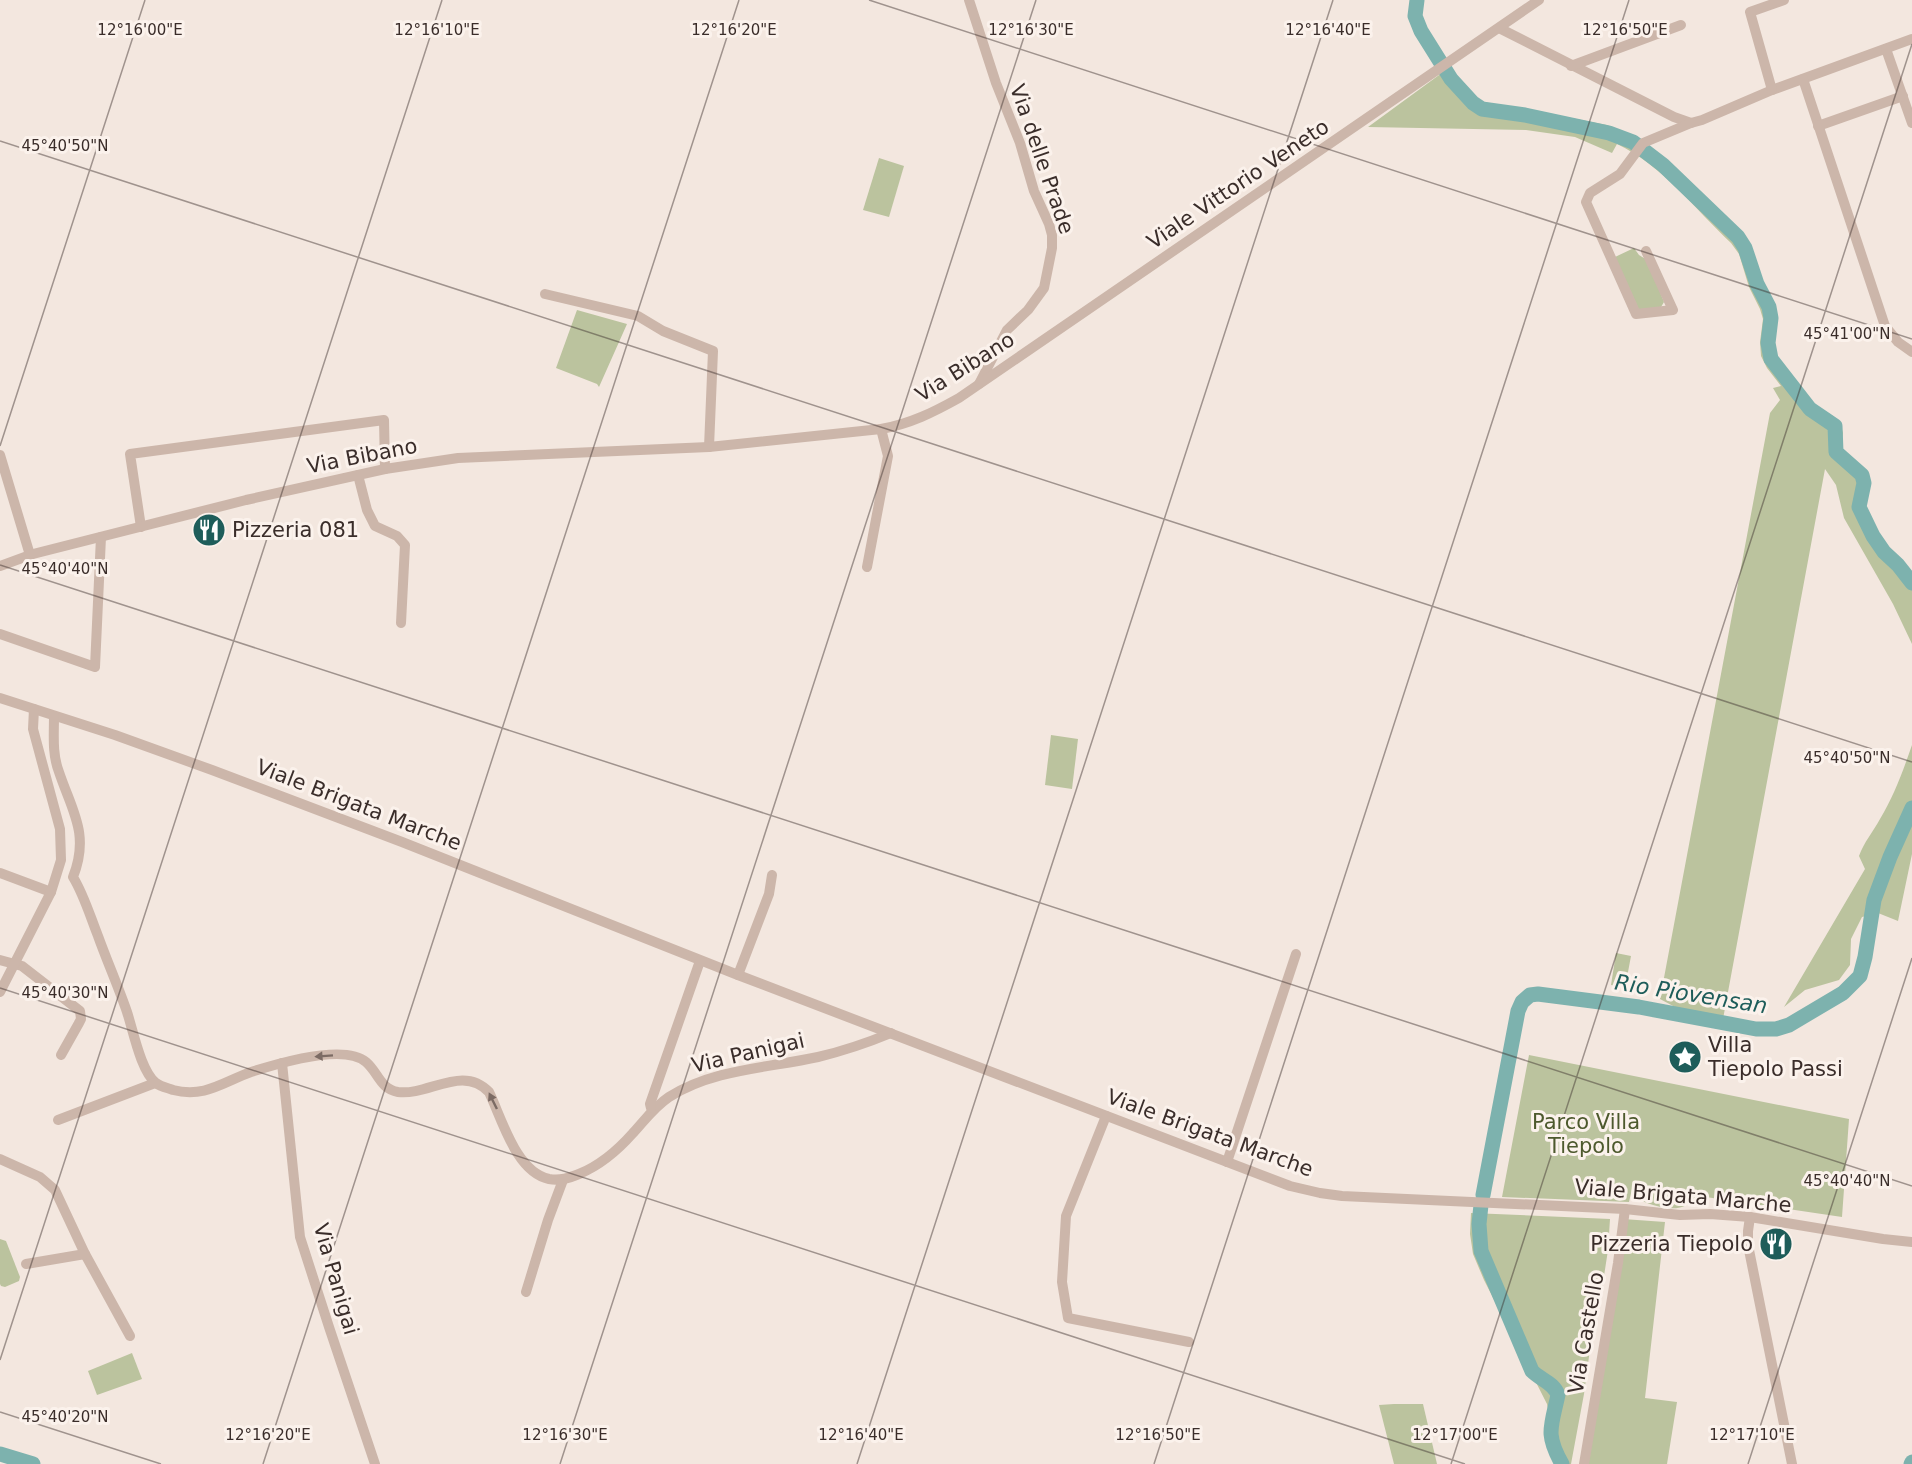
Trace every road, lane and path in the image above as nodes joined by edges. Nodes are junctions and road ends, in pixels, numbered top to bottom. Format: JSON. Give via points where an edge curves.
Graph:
{"nodes":[{"id":1,"x":969,"y":0,"type":"edge"},
{"id":2,"x":1539,"y":0,"type":"edge"},
{"id":3,"x":1784,"y":0,"type":"edge"},
{"id":4,"x":1681,"y":25,"type":"dead end"},
{"id":5,"x":1499,"y":28,"type":"junction"},
{"id":6,"x":1912,"y":39,"type":"edge"},
{"id":7,"x":1886,"y":49,"type":"junction"},
{"id":8,"x":1571,"y":66,"type":"junction"},
{"id":9,"x":1803,"y":79,"type":"junction"},
{"id":10,"x":1772,"y":90,"type":"junction"},
{"id":11,"x":1903,"y":96,"type":"junction"},
{"id":12,"x":1691,"y":123,"type":"junction"},
{"id":13,"x":1912,"y":123,"type":"edge"},
{"id":14,"x":1818,"y":126,"type":"junction"},
{"id":15,"x":1646,"y":251,"type":"dead end"},
{"id":16,"x":545,"y":294,"type":"dead end"},
{"id":17,"x":1059,"y":331,"type":"joint"},
{"id":18,"x":1912,"y":352,"type":"edge"},
{"id":19,"x":979,"y":384,"type":"junction"},
{"id":20,"x":881,"y":429,"type":"junction"},
{"id":21,"x":709,"y":447,"type":"junction"},
{"id":22,"x":0,"y":455,"type":"edge"},
{"id":23,"x":385,"y":469,"type":"junction"},
{"id":24,"x":358,"y":475,"type":"junction"},
{"id":25,"x":141,"y":527,"type":"junction"},
{"id":26,"x":101,"y":537,"type":"junction"},
{"id":27,"x":30,"y":555,"type":"junction"},
{"id":28,"x":0,"y":566,"type":"edge"},
{"id":29,"x":867,"y":567,"type":"dead end"},
{"id":30,"x":401,"y":623,"type":"dead end"},
{"id":31,"x":0,"y":634,"type":"edge"},
{"id":32,"x":0,"y":698,"type":"edge"},
{"id":33,"x":34,"y":710,"type":"junction"},
{"id":34,"x":54,"y":716,"type":"junction"},
{"id":35,"x":59,"y":870,"type":"junction"},
{"id":36,"x":0,"y":873,"type":"edge"},
{"id":37,"x":772,"y":874,"type":"dead end"},
{"id":38,"x":73,"y":877,"type":"junction"},
{"id":39,"x":51,"y":892,"type":"junction"},
{"id":40,"x":1296,"y":954,"type":"dead end"},
{"id":41,"x":0,"y":960,"type":"edge"},
{"id":42,"x":700,"y":960,"type":"junction"},
{"id":43,"x":14,"y":964,"type":"junction"},
{"id":44,"x":738,"y":975,"type":"junction"},
{"id":45,"x":0,"y":992,"type":"edge"},
{"id":46,"x":891,"y":1033,"type":"junction"},
{"id":47,"x":60,"y":1055,"type":"dead end"},
{"id":48,"x":282,"y":1063,"type":"junction"},
{"id":49,"x":155,"y":1083,"type":"junction"},
{"id":50,"x":651,"y":1108,"type":"dead end"},
{"id":51,"x":1106,"y":1116,"type":"junction"},
{"id":52,"x":58,"y":1120,"type":"dead end"},
{"id":53,"x":0,"y":1159,"type":"edge"},
{"id":54,"x":1227,"y":1162,"type":"junction"},
{"id":55,"x":563,"y":1180,"type":"junction"},
{"id":56,"x":1625,"y":1209,"type":"junction"},
{"id":57,"x":1750,"y":1217,"type":"junction"},
{"id":58,"x":1912,"y":1242,"type":"edge"},
{"id":59,"x":86,"y":1254,"type":"junction"},
{"id":60,"x":26,"y":1264,"type":"dead end"},
{"id":61,"x":526,"y":1292,"type":"dead end"},
{"id":62,"x":130,"y":1336,"type":"dead end"},
{"id":63,"x":1189,"y":1342,"type":"dead end"},
{"id":64,"x":375,"y":1464,"type":"edge"},
{"id":65,"x":1584,"y":1464,"type":"edge"},
{"id":66,"x":1792,"y":1464,"type":"edge"}],
"edges":[{"from":1,"to":19,"type":"street","name":"Via delle Prade","via":[[1053,248],[1044,288],[1029,310],[1007,330]]},
{"from":2,"to":5,"type":"street","name":"Viale Vittorio Veneto"},
{"from":3,"to":10,"type":"street","via":[[1750,12]]},
{"from":4,"to":8,"type":"street"},
{"from":5,"to":8,"type":"street"},
{"from":5,"to":17,"type":"street","name":"Viale Vittorio Veneto"},
{"from":6,"to":7,"type":"street"},
{"from":7,"to":9,"type":"street"},
{"from":7,"to":11,"type":"street"},
{"from":8,"to":12,"type":"street"},
{"from":9,"to":10,"type":"street"},
{"from":9,"to":14,"type":"street"},
{"from":10,"to":12,"type":"street"},
{"from":11,"to":13,"type":"street"},
{"from":11,"to":14,"type":"street"},
{"from":12,"to":15,"type":"street","via":[[1643,143],[1620,174],[1590,193],[1586,202],[1636,314],[1673,310]]},
{"from":14,"to":18,"type":"street","via":[[1885,326]]},
{"from":16,"to":21,"type":"street","via":[[638,316],[663,331],[713,351]]},
{"from":17,"to":19,"type":"street","name":"Via Bibano"},
{"from":19,"to":20,"type":"street","name":"Via Bibano","via":[[928,415]]},
{"from":20,"to":21,"type":"street","name":"Via Bibano"},
{"from":20,"to":29,"type":"street","via":[[888,456]]},
{"from":21,"to":23,"type":"street","name":"Via Bibano","via":[[459,458]]},
{"from":22,"to":27,"type":"street"},
{"from":23,"to":24,"type":"street","name":"Via Bibano"},
{"from":23,"to":25,"type":"street","via":[[384,420],[130,454]]},
{"from":24,"to":25,"type":"street","name":"Via Bibano"},
{"from":24,"to":30,"type":"street","via":[[375,526],[397,536],[405,545]]},
{"from":25,"to":26,"type":"street","name":"Via Bibano"},
{"from":26,"to":27,"type":"street","name":"Via Bibano"},
{"from":26,"to":31,"type":"street","via":[[95,667]]},
{"from":27,"to":28,"type":"street","name":"Via Bibano"},
{"from":32,"to":33,"type":"street","name":"Viale Brigata Marche"},
{"from":33,"to":34,"type":"street","name":"Viale Brigata Marche"},
{"from":33,"to":35,"type":"street","via":[[33,729],[60,829]]},
{"from":34,"to":38,"type":"street","via":[[58,771],[80,829]]},
{"from":34,"to":42,"type":"street","name":"Viale Brigata Marche","via":[[116,735],[390,837]]},
{"from":35,"to":38,"type":"street"},
{"from":35,"to":39,"type":"street"},
{"from":36,"to":39,"type":"street"},
{"from":37,"to":44,"type":"street","via":[[769,894]]},
{"from":38,"to":49,"type":"street","via":[[144,1066]]},
{"from":39,"to":43,"type":"street"},
{"from":40,"to":54,"type":"street"},
{"from":41,"to":43,"type":"street"},
{"from":42,"to":44,"type":"street","name":"Viale Brigata Marche"},
{"from":42,"to":50,"type":"street"},
{"from":43,"to":45,"type":"street"},
{"from":43,"to":47,"type":"street","via":[[22,966],[80,1011],[80,1023]]},
{"from":44,"to":46,"type":"street","name":"Viale Brigata Marche"},
{"from":46,"to":51,"type":"street","name":"Viale Brigata Marche"},
{"from":46,"to":55,"type":"street","name":"Via Panigai","via":[[858,1047],[702,1081],[658,1105],[608,1157]]},
{"from":48,"to":49,"type":"street","via":[[197,1093]]},
{"from":55,"to":48,"type":"street","one_way":true,"via":[[529,1170],[517,1154],[489,1092],[477,1083],[453,1081],[399,1092],[385,1086],[369,1064],[354,1055],[316,1056]]},
{"from":48,"to":64,"type":"street","name":"Via Panigai","via":[[300,1237]]},
{"from":49,"to":52,"type":"street"},
{"from":51,"to":54,"type":"street","name":"Viale Brigata Marche"},
{"from":51,"to":63,"type":"street","via":[[1066,1216],[1062,1282],[1068,1318]]},
{"from":53,"to":59,"type":"street","via":[[48,1182]]},
{"from":54,"to":56,"type":"street","name":"Viale Brigata Marche","via":[[1320,1193]]},
{"from":55,"to":61,"type":"street"},
{"from":56,"to":57,"type":"street","name":"Viale Brigata Marche"},
{"from":56,"to":65,"type":"street","name":"Via Castello"},
{"from":57,"to":58,"type":"street","name":"Viale Brigata Marche"},
{"from":57,"to":66,"type":"street","via":[[1748,1245]]},
{"from":59,"to":60,"type":"street"},
{"from":59,"to":62,"type":"street"}]}
